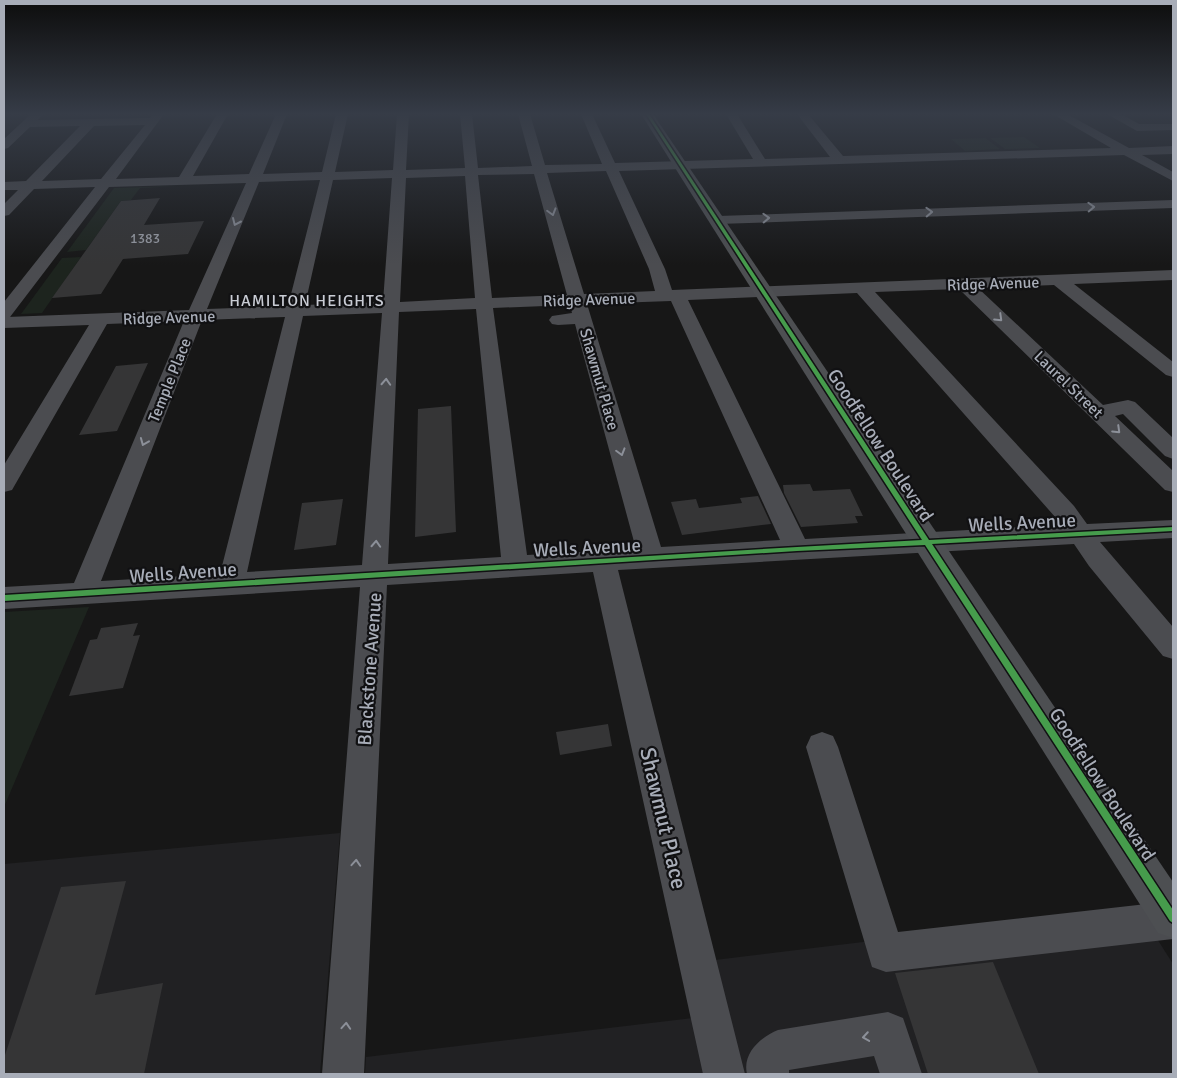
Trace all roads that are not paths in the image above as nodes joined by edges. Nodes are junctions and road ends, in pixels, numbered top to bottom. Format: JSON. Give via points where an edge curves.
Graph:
{"nodes":[{"id":1,"x":50,"y":164,"type":"edge"},
{"id":2,"x":120,"y":164,"type":"edge"},
{"id":3,"x":193,"y":164,"type":"edge"},
{"id":4,"x":262,"y":164,"type":"edge"},
{"id":5,"x":331,"y":164,"type":"edge"},
{"id":6,"x":400,"y":164,"type":"edge"},
{"id":7,"x":470,"y":164,"type":"edge"},
{"id":8,"x":539,"y":164,"type":"edge"},
{"id":9,"x":699,"y":164,"type":"edge"},
{"id":10,"x":1150,"y":164,"type":"edge"},
{"id":11,"x":681,"y":165,"type":"junction"},
{"id":12,"x":609,"y":167,"type":"junction"},
{"id":13,"x":540,"y":170,"type":"junction"},
{"id":14,"x":471,"y":172,"type":"junction"},
{"id":15,"x":400,"y":174,"type":"junction"},
{"id":16,"x":328,"y":176,"type":"junction"},
{"id":17,"x":1173,"y":177,"type":"edge"},
{"id":18,"x":256,"y":178,"type":"junction"},
{"id":19,"x":184,"y":180,"type":"junction"},
{"id":20,"x":105,"y":183,"type":"junction"},
{"id":21,"x":30,"y":185,"type":"junction"},
{"id":22,"x":4,"y":186,"type":"edge"},
{"id":23,"x":1173,"y":204,"type":"edge"},
{"id":24,"x":4,"y":212,"type":"edge"},
{"id":25,"x":718,"y":220,"type":"junction"},
{"id":26,"x":1173,"y":275,"type":"edge"},
{"id":27,"x":1155,"y":276,"type":"junction"},
{"id":28,"x":1058,"y":280,"type":"junction"},
{"id":29,"x":964,"y":284,"type":"junction"},
{"id":30,"x":862,"y":288,"type":"junction"},
{"id":31,"x":1173,"y":288,"type":"edge"},
{"id":32,"x":762,"y":292,"type":"junction"},
{"id":33,"x":671,"y":296,"type":"junction"},
{"id":34,"x":577,"y":300,"type":"junction"},
{"id":35,"x":484,"y":303,"type":"junction"},
{"id":36,"x":391,"y":307,"type":"junction"},
{"id":37,"x":296,"y":311,"type":"junction"},
{"id":38,"x":4,"y":312,"type":"edge"},
{"id":39,"x":195,"y":316,"type":"junction"},
{"id":40,"x":582,"y":318,"type":"junction"},
{"id":41,"x":101,"y":319,"type":"junction"},
{"id":42,"x":558,"y":320,"type":"dead end"},
{"id":43,"x":4,"y":323,"type":"edge"},
{"id":44,"x":1173,"y":371,"type":"edge"},
{"id":45,"x":1098,"y":412,"type":"junction"},
{"id":46,"x":1173,"y":451,"type":"edge"},
{"id":47,"x":4,"y":484,"type":"edge"},
{"id":48,"x":1173,"y":484,"type":"edge"},
{"id":49,"x":1173,"y":529,"type":"edge"},
{"id":50,"x":1080,"y":534,"type":"junction"},
{"id":51,"x":926,"y":542,"type":"junction"},
{"id":52,"x":797,"y":549,"type":"junction"},
{"id":53,"x":651,"y":558,"type":"junction"},
{"id":54,"x":604,"y":561,"type":"junction"},
{"id":55,"x":515,"y":566,"type":"junction"},
{"id":56,"x":375,"y":574,"type":"junction"},
{"id":57,"x":231,"y":583,"type":"junction"},
{"id":58,"x":83,"y":593,"type":"junction"},
{"id":59,"x":4,"y":598,"type":"edge"},
{"id":60,"x":1173,"y":647,"type":"edge"},
{"id":61,"x":822,"y":747,"type":"dead end"},
{"id":62,"x":1173,"y":919,"type":"edge"},
{"id":63,"x":343,"y":1074,"type":"edge"},
{"id":64,"x":724,"y":1074,"type":"edge"},
{"id":65,"x":768,"y":1074,"type":"edge"},
{"id":66,"x":901,"y":1074,"type":"edge"}],
"edges":[{"from":1,"to":21,"type":"street"},
{"from":2,"to":20,"type":"street"},
{"from":3,"to":19,"type":"street"},
{"from":4,"to":18,"type":"street","name":"Temple Place"},
{"from":5,"to":16,"type":"street"},
{"from":6,"to":15,"type":"street","name":"Blackstone Avenue"},
{"from":7,"to":14,"type":"street"},
{"from":8,"to":13,"type":"street","name":"Shawmut Place"},
{"from":9,"to":11,"type":"street"},
{"from":10,"to":17,"type":"street"},
{"from":11,"to":12,"type":"street"},
{"from":11,"to":25,"type":"main road","name":"Goodfellow Boulevard"},
{"from":12,"to":13,"type":"street"},
{"from":12,"to":33,"type":"street"},
{"from":13,"to":14,"type":"street"},
{"from":13,"to":34,"type":"street","name":"Shawmut Place","one_way":true},
{"from":14,"to":15,"type":"street"},
{"from":14,"to":35,"type":"street"},
{"from":15,"to":16,"type":"street"},
{"from":15,"to":36,"type":"street","name":"Blackstone Avenue"},
{"from":16,"to":18,"type":"street"},
{"from":16,"to":37,"type":"street"},
{"from":18,"to":19,"type":"street"},
{"from":18,"to":39,"type":"street","name":"Temple Place","one_way":true},
{"from":19,"to":20,"type":"street"},
{"from":20,"to":21,"type":"street"},
{"from":20,"to":38,"type":"street"},
{"from":21,"to":22,"type":"street"},
{"from":21,"to":24,"type":"street"},
{"from":25,"to":23,"type":"street","one_way":true},
{"from":25,"to":32,"type":"main road","name":"Goodfellow Boulevard"},
{"from":26,"to":27,"type":"street","name":"Ridge Avenue"},
{"from":27,"to":28,"type":"street","name":"Ridge Avenue"},
{"from":27,"to":31,"type":"street"},
{"from":28,"to":29,"type":"street","name":"Ridge Avenue"},
{"from":28,"to":44,"type":"street"},
{"from":29,"to":30,"type":"street","name":"Ridge Avenue"},
{"from":29,"to":45,"type":"street","name":"Laurel Street","one_way":true},
{"from":30,"to":32,"type":"street","name":"Ridge Avenue"},
{"from":30,"to":50,"type":"street","via":[[1064,512]]},
{"from":32,"to":33,"type":"street","name":"Ridge Avenue"},
{"from":32,"to":51,"type":"main road","name":"Goodfellow Boulevard"},
{"from":33,"to":34,"type":"street","name":"Ridge Avenue"},
{"from":33,"to":52,"type":"street"},
{"from":34,"to":35,"type":"street","name":"Ridge Avenue"},
{"from":34,"to":40,"type":"street","name":"Shawmut Place"},
{"from":35,"to":36,"type":"street","name":"Ridge Avenue"},
{"from":35,"to":55,"type":"street"},
{"from":36,"to":37,"type":"street","name":"Ridge Avenue"},
{"from":56,"to":36,"type":"street","name":"Blackstone Avenue","one_way":true},
{"from":37,"to":39,"type":"street","name":"Ridge Avenue"},
{"from":37,"to":57,"type":"street"},
{"from":39,"to":41,"type":"street","name":"Ridge Avenue"},
{"from":39,"to":58,"type":"street","name":"Temple Place","one_way":true},
{"from":40,"to":42,"type":"street"},
{"from":40,"to":53,"type":"street","name":"Shawmut Place","one_way":true},
{"from":41,"to":43,"type":"street","name":"Ridge Avenue"},
{"from":41,"to":47,"type":"street"},
{"from":45,"to":46,"type":"street","via":[[1128,407]]},
{"from":45,"to":48,"type":"street","name":"Laurel Street","one_way":true},
{"from":49,"to":50,"type":"street","name":"Wells Avenue"},
{"from":50,"to":51,"type":"street","name":"Wells Avenue"},
{"from":50,"to":60,"type":"street"},
{"from":51,"to":52,"type":"street","name":"Wells Avenue"},
{"from":51,"to":62,"type":"main road","name":"Goodfellow Boulevard"},
{"from":52,"to":53,"type":"street","name":"Wells Avenue"},
{"from":53,"to":54,"type":"street","name":"Wells Avenue"},
{"from":54,"to":55,"type":"street","name":"Wells Avenue"},
{"from":54,"to":64,"type":"street","name":"Shawmut Place"},
{"from":55,"to":56,"type":"street","name":"Wells Avenue"},
{"from":56,"to":57,"type":"street","name":"Wells Avenue"},
{"from":63,"to":56,"type":"street","name":"Blackstone Avenue","one_way":true},
{"from":57,"to":58,"type":"street","name":"Wells Avenue"},
{"from":58,"to":59,"type":"street","name":"Wells Avenue"},
{"from":61,"to":62,"type":"street","via":[[886,953]]},
{"from":66,"to":65,"type":"street","one_way":true,"via":[[888,1033],[778,1051],[766,1066]]}]}
